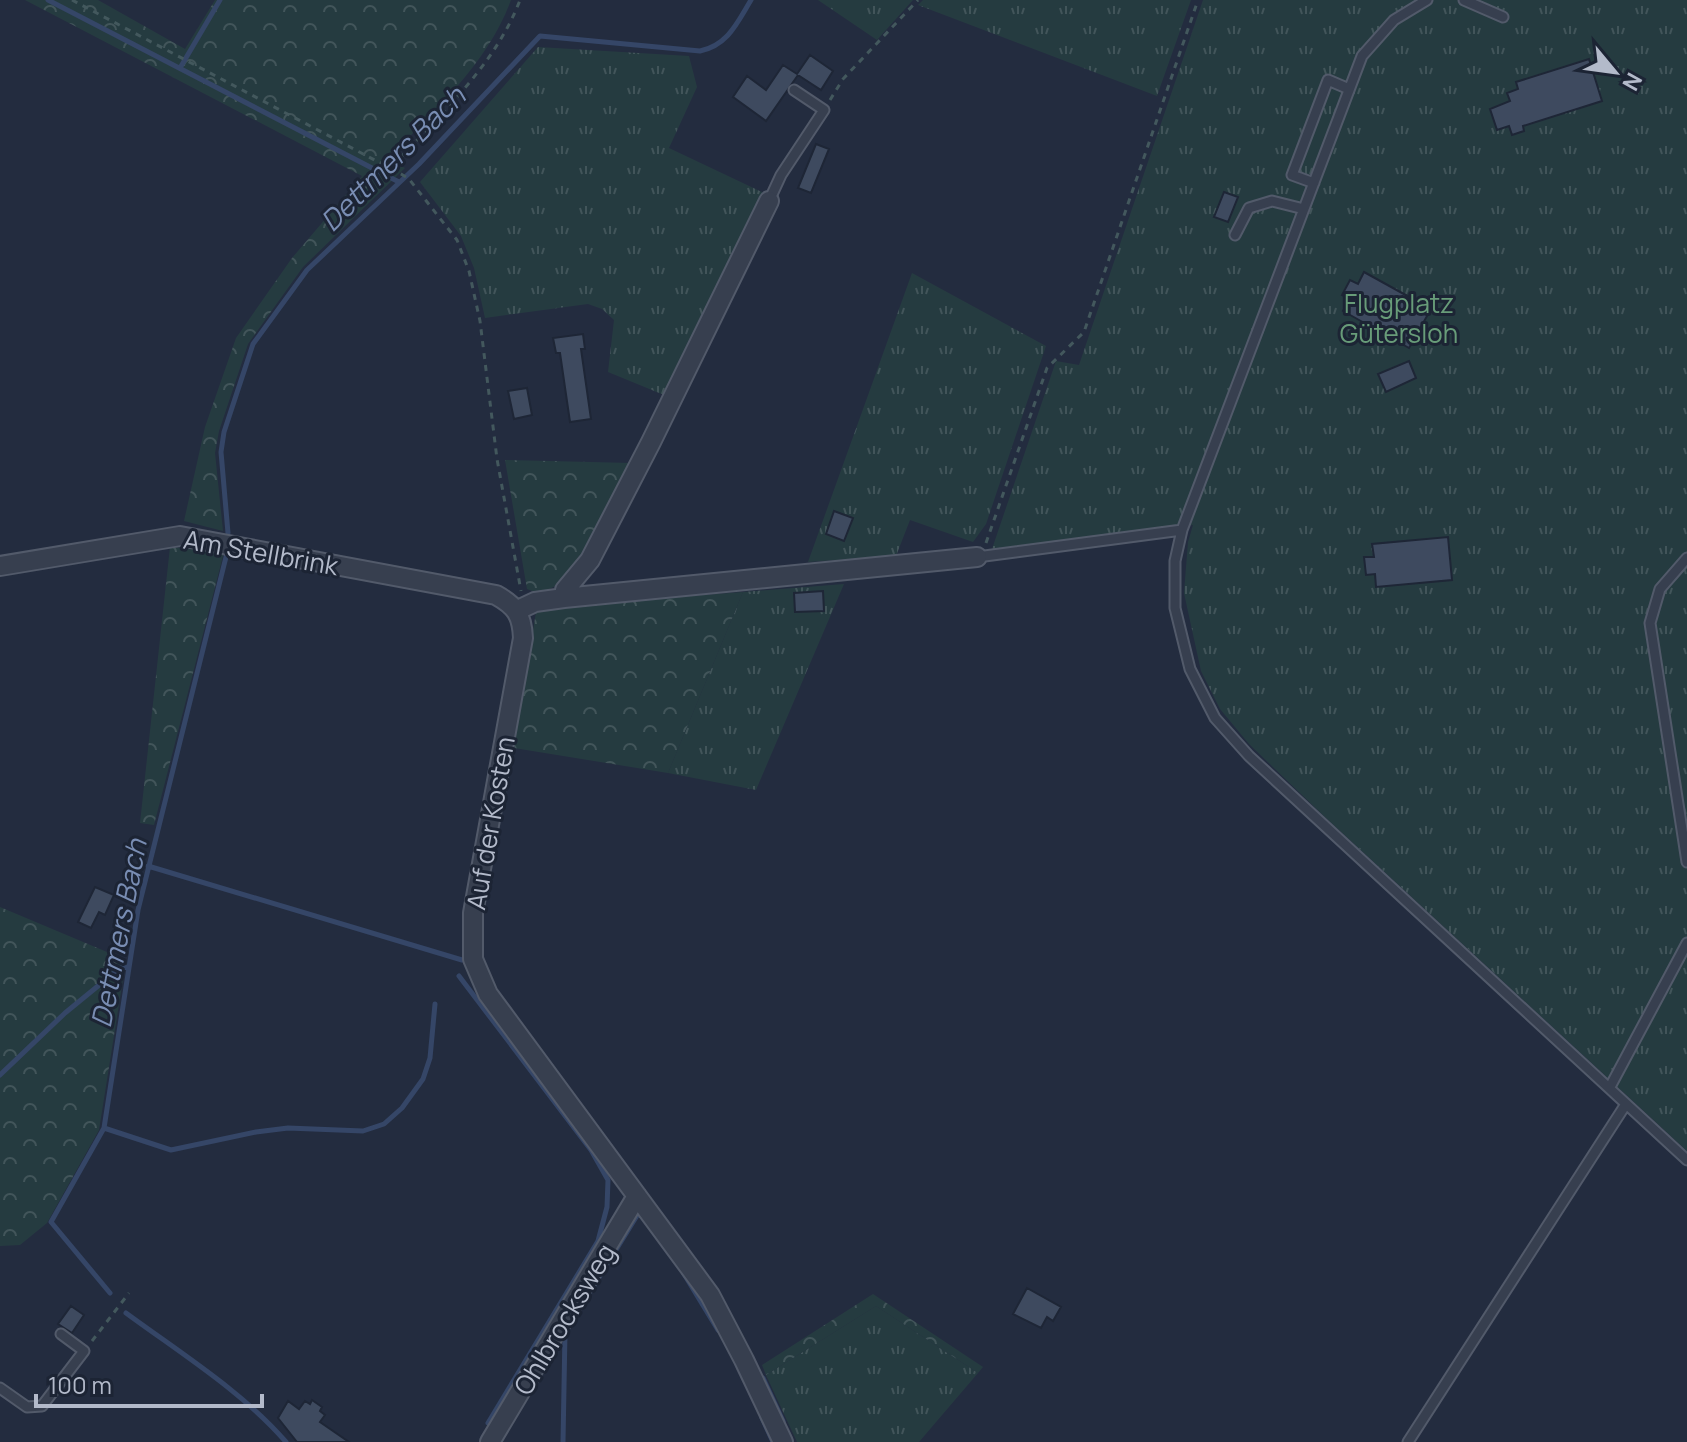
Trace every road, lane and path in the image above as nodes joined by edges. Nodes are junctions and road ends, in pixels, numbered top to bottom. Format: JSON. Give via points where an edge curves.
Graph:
{"nodes":[{"id":1,"x":72,"y":0,"type":"edge"},
{"id":2,"x":520,"y":0,"type":"edge"},
{"id":3,"x":918,"y":0,"type":"edge"},
{"id":4,"x":1198,"y":0,"type":"edge"},
{"id":5,"x":1427,"y":0,"type":"edge"},
{"id":6,"x":1464,"y":0,"type":"edge"},
{"id":7,"x":1503,"y":17,"type":"dead end"},
{"id":8,"x":1349,"y":89,"type":"junction"},
{"id":9,"x":794,"y":90,"type":"dead end"},
{"id":10,"x":824,"y":110,"type":"junction"},
{"id":11,"x":391,"y":168,"type":"junction"},
{"id":12,"x":1314,"y":183,"type":"junction"},
{"id":13,"x":769,"y":201,"type":"joint"},
{"id":14,"x":1304,"y":209,"type":"junction"},
{"id":15,"x":1235,"y":235,"type":"dead end"},
{"id":16,"x":1182,"y":530,"type":"junction"},
{"id":17,"x":977,"y":557,"type":"junction"},
{"id":18,"x":1687,"y":558,"type":"edge"},
{"id":19,"x":0,"y":566,"type":"edge"},
{"id":20,"x":564,"y":598,"type":"junction"},
{"id":21,"x":518,"y":610,"type":"junction"},
{"id":22,"x":1687,"y":862,"type":"edge"},
{"id":23,"x":1687,"y":943,"type":"edge"},
{"id":24,"x":1610,"y":1087,"type":"junction"},
{"id":25,"x":1626,"y":1104,"type":"junction"},
{"id":26,"x":1687,"y":1160,"type":"edge"},
{"id":27,"x":637,"y":1196,"type":"junction"},
{"id":28,"x":129,"y":1293,"type":"dead end"},
{"id":29,"x":61,"y":1334,"type":"dead end"},
{"id":30,"x":84,"y":1351,"type":"junction"},
{"id":31,"x":0,"y":1388,"type":"edge"},
{"id":32,"x":490,"y":1442,"type":"edge"},
{"id":33,"x":783,"y":1442,"type":"edge"},
{"id":34,"x":1408,"y":1442,"type":"edge"}],
"edges":[{"from":1,"to":11,"type":"path"},
{"from":2,"to":11,"type":"path","via":[[510,27],[480,70]]},
{"from":3,"to":10,"type":"path","via":[[843,79]]},
{"from":4,"to":17,"type":"path","via":[[1084,332],[1047,368],[989,539]]},
{"from":5,"to":8,"type":"lane","via":[[1394,20],[1362,56]]},
{"from":6,"to":7,"type":"lane"},
{"from":8,"to":12,"type":"lane"},
{"from":8,"to":12,"type":"lane","via":[[1328,80],[1292,175]]},
{"from":9,"to":10,"type":"lane"},
{"from":10,"to":13,"type":"lane"},
{"from":11,"to":21,"type":"path","via":[[409,179],[457,240],[469,271],[521,593]]},
{"from":12,"to":14,"type":"lane"},
{"from":13,"to":20,"type":"street","via":[[604,534]]},
{"from":14,"to":15,"type":"lane","via":[[1272,201],[1249,208]]},
{"from":14,"to":16,"type":"lane"},
{"from":16,"to":17,"type":"lane"},
{"from":16,"to":24,"type":"lane","via":[[1175,561],[1175,608],[1190,669],[1215,718],[1249,756]]},
{"from":17,"to":20,"type":"street"},
{"from":18,"to":22,"type":"lane","via":[[1660,589],[1650,623]]},
{"from":19,"to":21,"type":"street","name":"Am Stellbrink","via":[[180,536],[496,595]]},
{"from":20,"to":21,"type":"street"},
{"from":21,"to":27,"type":"street","name":"Auf der Kosten","via":[[523,638],[473,913],[473,959],[488,994]]},
{"from":23,"to":24,"type":"lane"},
{"from":24,"to":25,"type":"lane"},
{"from":25,"to":26,"type":"lane"},
{"from":25,"to":34,"type":"lane"},
{"from":27,"to":32,"type":"street","name":"Ohlbrocksweg"},
{"from":27,"to":33,"type":"street","name":"Auf der Kosten","via":[[710,1295]]},
{"from":28,"to":30,"type":"path"},
{"from":29,"to":30,"type":"lane"},
{"from":30,"to":31,"type":"lane","via":[[42,1406],[27,1407]]}]}
